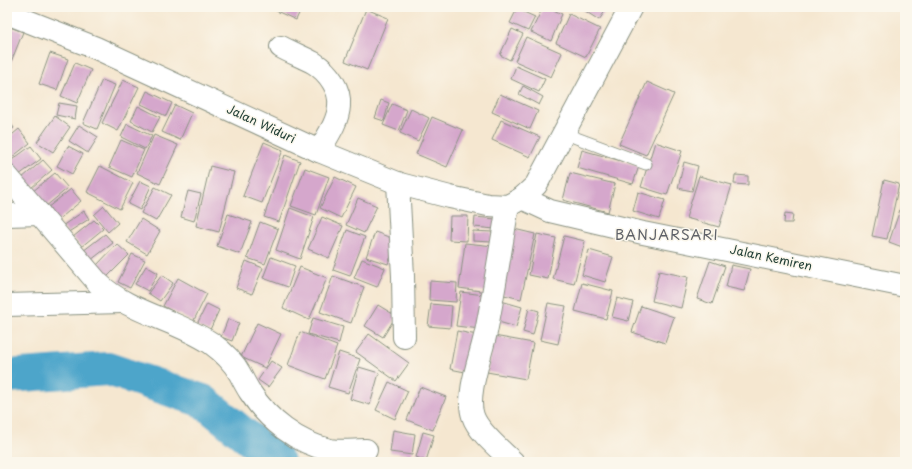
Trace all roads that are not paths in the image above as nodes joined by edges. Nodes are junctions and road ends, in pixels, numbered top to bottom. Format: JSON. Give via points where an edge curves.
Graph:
{"nodes":[{"id":1,"x":632,"y":7,"type":"edge"},
{"id":2,"x":7,"y":13,"type":"edge"},
{"id":3,"x":281,"y":47,"type":"dead end"},
{"id":4,"x":563,"y":134,"type":"junction"},
{"id":5,"x":323,"y":144,"type":"junction"},
{"id":6,"x":646,"y":164,"type":"dead end"},
{"id":7,"x":7,"y":176,"type":"edge"},
{"id":8,"x":406,"y":186,"type":"junction"},
{"id":9,"x":515,"y":202,"type":"junction"},
{"id":10,"x":40,"y":214,"type":"junction"},
{"id":11,"x":7,"y":215,"type":"edge"},
{"id":12,"x":905,"y":286,"type":"edge"},
{"id":13,"x":122,"y":302,"type":"junction"},
{"id":14,"x":7,"y":305,"type":"edge"},
{"id":15,"x":404,"y":337,"type":"dead end"},
{"id":16,"x":366,"y":450,"type":"dead end"},
{"id":17,"x":513,"y":462,"type":"edge"}],
"edges":[{"from":1,"to":4,"type":"street"},
{"from":2,"to":5,"type":"street","name":"Jalan Widuri"},
{"from":3,"to":5,"type":"street","via":[[315,64],[330,77],[336,88],[340,105]]},
{"from":4,"to":6,"type":"lane"},
{"from":4,"to":9,"type":"street","via":[[536,185]]},
{"from":5,"to":8,"type":"street","name":"Jalan Widuri","via":[[382,178]]},
{"from":7,"to":10,"type":"street"},
{"from":8,"to":9,"type":"street","name":"Jalan Widuri","via":[[488,205]]},
{"from":8,"to":15,"type":"street"},
{"from":9,"to":12,"type":"street","name":"Jalan Kemiren","via":[[643,233]]},
{"from":9,"to":17,"type":"street","via":[[472,388],[471,408],[479,428]]},
{"from":10,"to":11,"type":"street"},
{"from":10,"to":13,"type":"street","via":[[98,283]]},
{"from":13,"to":14,"type":"street"},
{"from":13,"to":16,"type":"street","via":[[186,330],[225,354],[239,372],[250,393],[267,413],[291,434],[308,444],[331,450]]}]}
